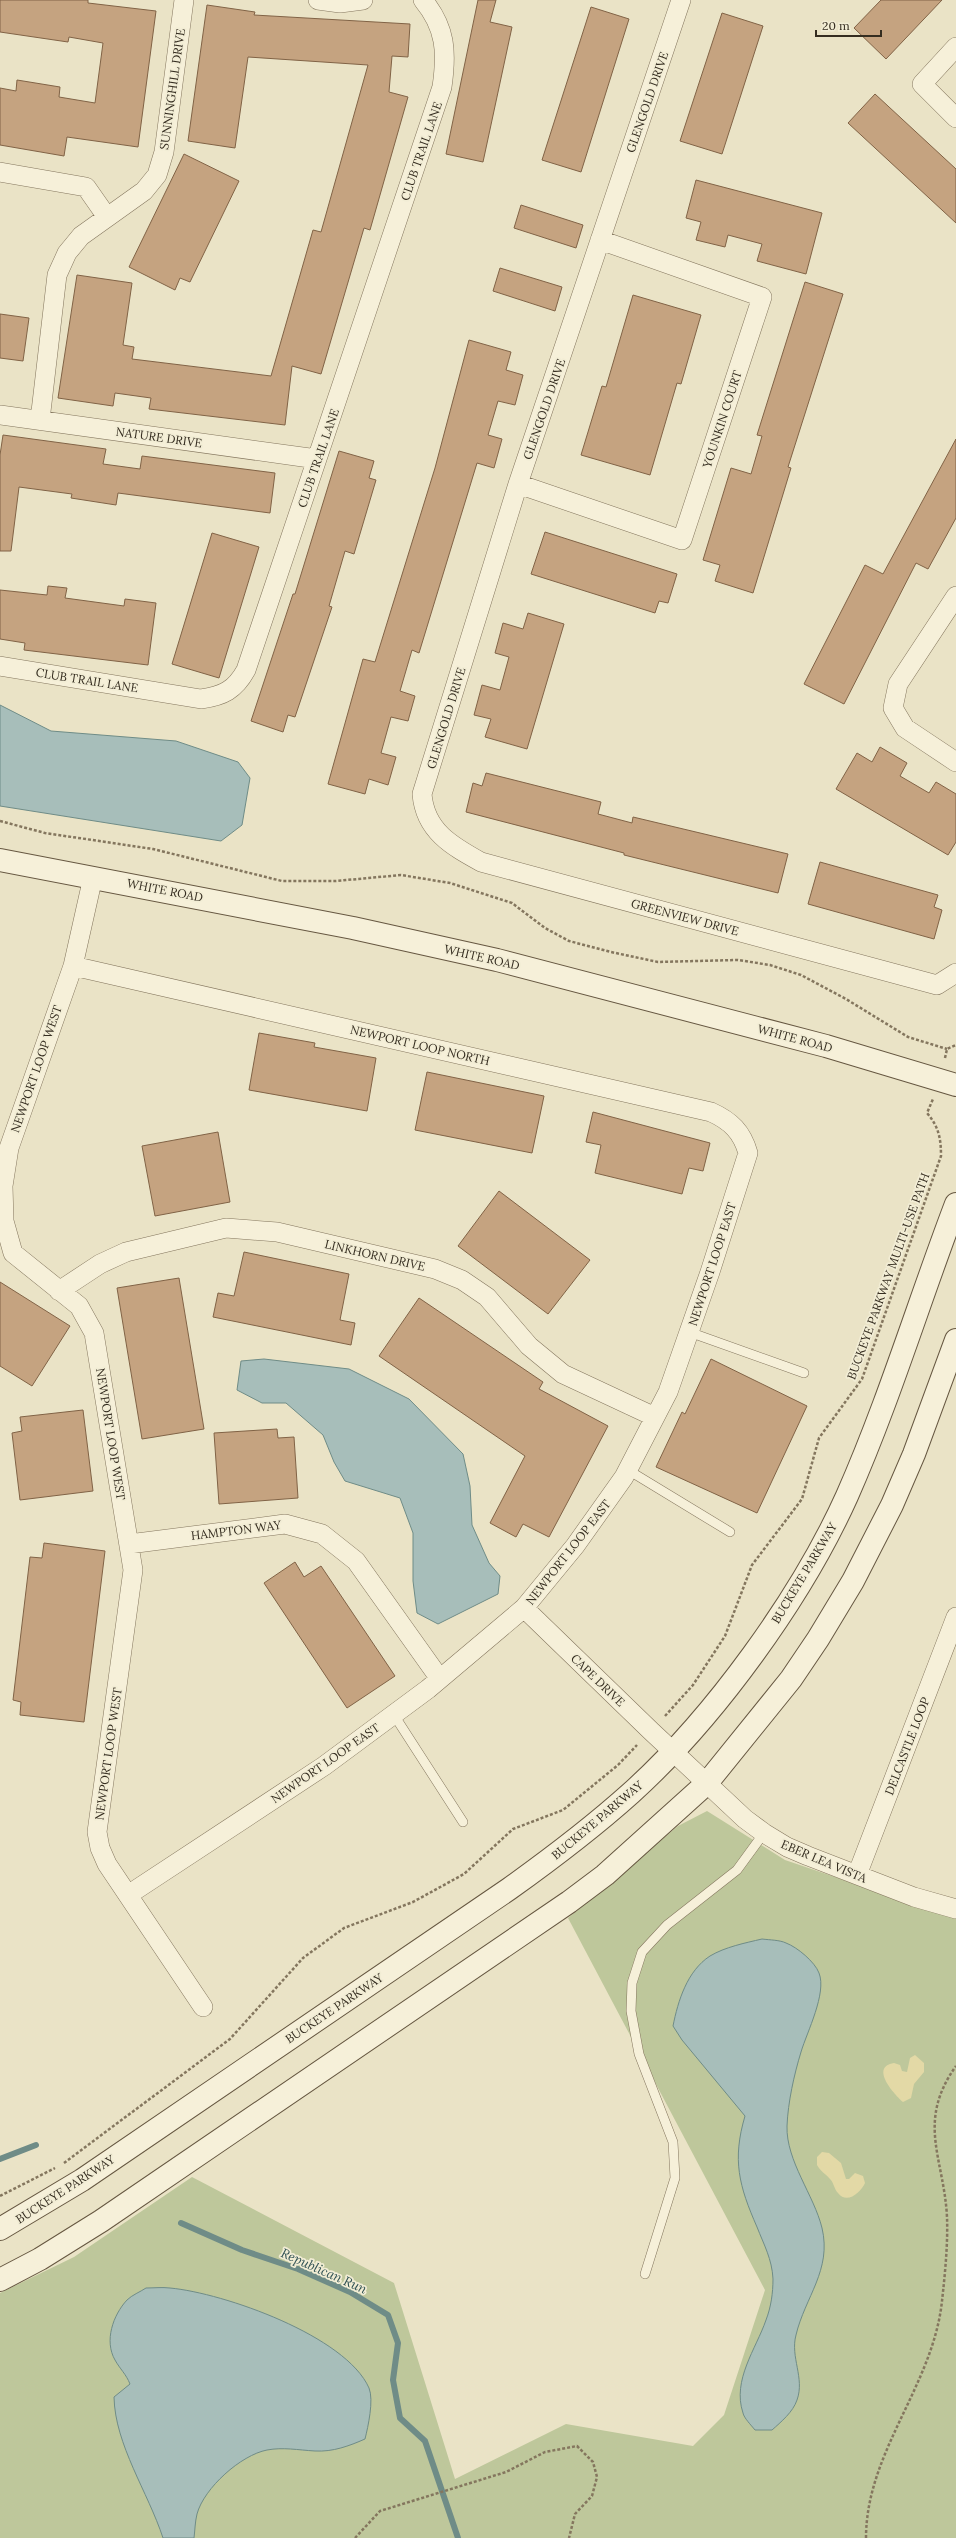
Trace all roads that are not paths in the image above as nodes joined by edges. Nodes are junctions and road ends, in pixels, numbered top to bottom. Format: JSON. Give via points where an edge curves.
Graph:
{"nodes":[{"id":1,"x":184,"y":0,"type":"edge"},
{"id":2,"x":318,"y":0,"type":"edge"},
{"id":3,"x":363,"y":0,"type":"edge"},
{"id":4,"x":423,"y":0,"type":"edge"},
{"id":5,"x":681,"y":0,"type":"edge"},
{"id":6,"x":956,"y":48,"type":"edge"},
{"id":7,"x":956,"y":118,"type":"edge"},
{"id":8,"x":0,"y":172,"type":"edge"},
{"id":9,"x":107,"y":217,"type":"junction"},
{"id":10,"x":600,"y":240,"type":"junction"},
{"id":11,"x":0,"y":415,"type":"edge"},
{"id":12,"x":40,"y":420,"type":"junction"},
{"id":13,"x":317,"y":459,"type":"junction"},
{"id":14,"x":518,"y":484,"type":"junction"},
{"id":15,"x":956,"y":596,"type":"edge"},
{"id":16,"x":0,"y":666,"type":"edge"},
{"id":17,"x":956,"y":762,"type":"edge"},
{"id":18,"x":429,"y":820,"type":"joint"},
{"id":19,"x":0,"y":860,"type":"edge"},
{"id":20,"x":94,"y":877,"type":"junction"},
{"id":21,"x":73,"y":966,"type":"junction"},
{"id":22,"x":955,"y":975,"type":"edge"},
{"id":23,"x":956,"y":1085,"type":"edge"},
{"id":24,"x":748,"y":1153,"type":"joint"},
{"id":25,"x":956,"y":1204,"type":"edge"},
{"id":26,"x":59,"y":1291,"type":"junction"},
{"id":27,"x":689,"y":1332,"type":"junction"},
{"id":28,"x":956,"y":1340,"type":"edge"},
{"id":29,"x":804,"y":1373,"type":"dead end"},
{"id":30,"x":655,"y":1417,"type":"junction"},
{"id":31,"x":628,"y":1470,"type":"junction"},
{"id":32,"x":730,"y":1532,"type":"dead end"},
{"id":33,"x":129,"y":1544,"type":"junction"},
{"id":34,"x":524,"y":1608,"type":"junction"},
{"id":35,"x":956,"y":1617,"type":"edge"},
{"id":36,"x":440,"y":1679,"type":"junction"},
{"id":37,"x":394,"y":1715,"type":"junction"},
{"id":38,"x":673,"y":1751,"type":"junction"},
{"id":39,"x":707,"y":1783,"type":"junction"},
{"id":40,"x":464,"y":1822,"type":"dead end"},
{"id":41,"x":764,"y":1833,"type":"junction"},
{"id":42,"x":858,"y":1875,"type":"junction"},
{"id":43,"x":128,"y":1896,"type":"junction"},
{"id":44,"x":956,"y":1909,"type":"edge"},
{"id":45,"x":203,"y":2007,"type":"dead end"},
{"id":46,"x":0,"y":2229,"type":"edge"},
{"id":47,"x":645,"y":2274,"type":"dead end"},
{"id":48,"x":0,"y":2280,"type":"edge"}],
"edges":[{"from":1,"to":9,"type":"street","name":"SUNNINGHILL DRIVE","via":[[164,152],[157,175],[144,191]]},
{"from":2,"to":3,"type":"street","via":[[340,3]]},
{"from":4,"to":13,"type":"street","name":"CLUB TRAIL LANE","via":[[435,15],[442,31],[445,50],[442,87]]},
{"from":5,"to":10,"type":"street","name":"GLENGOLD DRIVE"},
{"from":6,"to":7,"type":"street","via":[[922,84]]},
{"from":8,"to":9,"type":"street","via":[[86,187]]},
{"from":9,"to":12,"type":"street","name":"SUNNINGHILL DRIVE","via":[[81,236],[67,252],[57,275]]},
{"from":10,"to":14,"type":"street","name":"GLENGOLD DRIVE"},
{"from":10,"to":14,"type":"street","name":"YOUNKIN COURT","via":[[762,297],[682,540]]},
{"from":11,"to":12,"type":"street","name":"NATURE DRIVE"},
{"from":12,"to":13,"type":"street","name":"NATURE DRIVE"},
{"from":13,"to":16,"type":"street","name":"CLUB TRAIL LANE","via":[[246,670],[240,682],[229,691],[216,697],[201,699]]},
{"from":14,"to":18,"type":"street","name":"GLENGOLD DRIVE","via":[[422,794],[423,809]]},
{"from":15,"to":17,"type":"street","via":[[898,684],[893,708],[905,728]]},
{"from":18,"to":22,"type":"street","name":"GREENVIEW DRIVE","via":[[448,844],[481,862],[937,985]]},
{"from":19,"to":20,"type":"street","name":"WHITE ROAD"},
{"from":20,"to":21,"type":"street","name":"NEWPORT LOOP WEST"},
{"from":20,"to":23,"type":"street","name":"WHITE ROAD","via":[[353,928],[497,960],[826,1046]]},
{"from":21,"to":24,"type":"street","name":"NEWPORT LOOP NORTH","via":[[711,1112],[726,1118],[739,1131]]},
{"from":21,"to":26,"type":"street","name":"NEWPORT LOOP WEST","via":[[9,1148],[4,1186],[4,1221],[13,1253]]},
{"from":24,"to":27,"type":"street","name":"NEWPORT LOOP EAST"},
{"from":25,"to":38,"type":"street","name":"BUCKEYE PARKWAY","via":[[872,1435],[828,1534],[775,1623],[729,1685]]},
{"from":26,"to":30,"type":"street","name":"LINKHORN DRIVE","via":[[100,1264],[126,1252],[226,1228],[277,1232],[435,1269],[462,1280],[487,1297],[529,1346],[563,1374]]},
{"from":26,"to":33,"type":"street","name":"NEWPORT LOOP WEST","via":[[79,1306],[94,1333]]},
{"from":27,"to":29,"type":"lane"},
{"from":27,"to":30,"type":"street","name":"NEWPORT LOOP EAST","via":[[668,1392]]},
{"from":28,"to":39,"type":"street","via":[[914,1454],[873,1544],[853,1581],[791,1678]]},
{"from":30,"to":31,"type":"street","name":"NEWPORT LOOP EAST"},
{"from":31,"to":32,"type":"lane"},
{"from":31,"to":34,"type":"street","name":"NEWPORT LOOP EAST","via":[[575,1546]]},
{"from":33,"to":36,"type":"street","name":"HAMPTON WAY","via":[[285,1524],[322,1534],[356,1561]]},
{"from":33,"to":43,"type":"street","name":"NEWPORT LOOP WEST","via":[[133,1570],[97,1832],[107,1864]]},
{"from":34,"to":36,"type":"street","name":"NEWPORT LOOP EAST"},
{"from":34,"to":38,"type":"street","name":"CAPE DRIVE"},
{"from":35,"to":42,"type":"street","name":"DELCASTLE LOOP"},
{"from":36,"to":37,"type":"street","name":"NEWPORT LOOP EAST"},
{"from":37,"to":40,"type":"lane"},
{"from":37,"to":43,"type":"street","name":"NEWPORT LOOP EAST","via":[[324,1766]]},
{"from":38,"to":39,"type":"street","name":"EBER LEA VISTA"},
{"from":38,"to":46,"type":"street","name":"BUCKEYE PARKWAY","via":[[632,1793],[573,1843],[509,1890],[82,2180]]},
{"from":39,"to":41,"type":"street","name":"EBER LEA VISTA","via":[[745,1819]]},
{"from":39,"to":48,"type":"street","via":[[605,1875],[569,1902],[101,2221],[40,2259]]},
{"from":41,"to":42,"type":"street","name":"EBER LEA VISTA","via":[[787,1847]]},
{"from":41,"to":47,"type":"lane","via":[[737,1870],[667,1925],[642,1952],[632,1983],[631,2011],[639,2054],[673,2142],[675,2178]]},
{"from":42,"to":44,"type":"street","name":"EBER LEA VISTA","via":[[914,1897]]},
{"from":43,"to":45,"type":"street","name":"NEWPORT LOOP WEST"}]}
